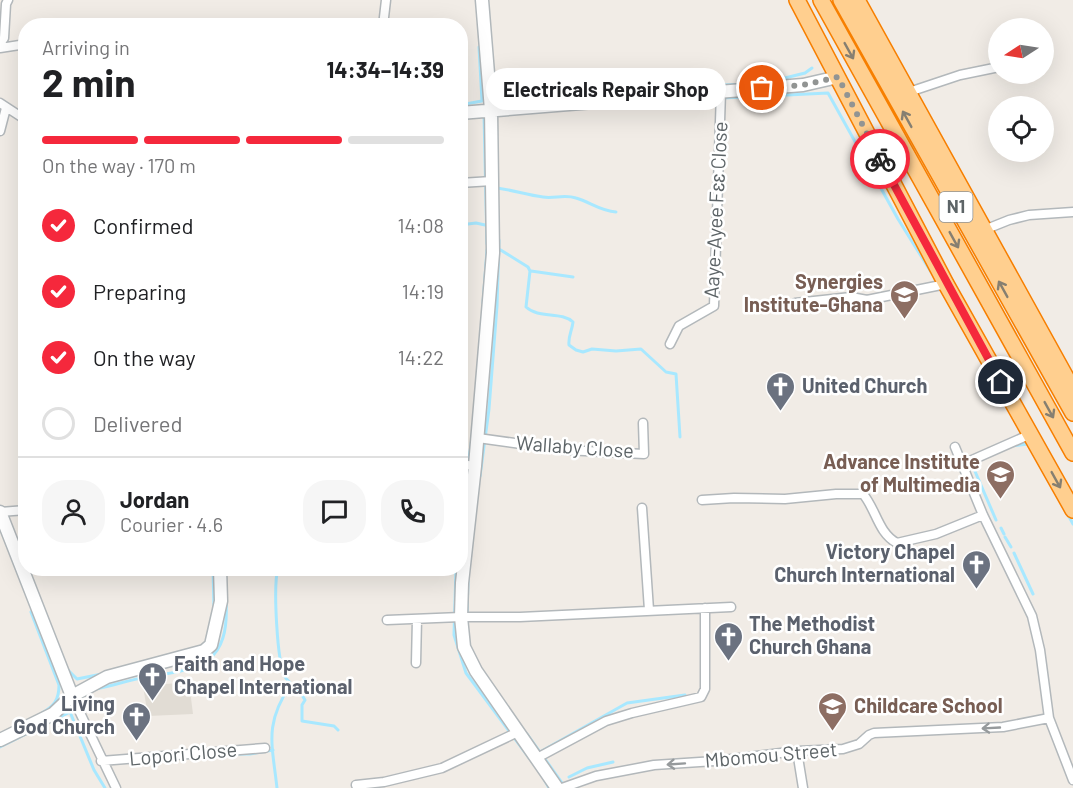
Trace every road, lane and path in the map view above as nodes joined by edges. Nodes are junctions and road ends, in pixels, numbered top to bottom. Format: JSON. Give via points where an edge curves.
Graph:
{"nodes":[{"id":1,"x":8,"y":0,"type":"edge"},
{"id":2,"x":386,"y":0,"type":"edge"},
{"id":3,"x":482,"y":0,"type":"edge"},
{"id":4,"x":796,"y":0,"type":"edge"},
{"id":5,"x":821,"y":0,"type":"edge"},
{"id":6,"x":841,"y":0,"type":"edge"},
{"id":7,"x":857,"y":0,"type":"edge"},
{"id":8,"x":384,"y":18,"type":"edge"},
{"id":9,"x":18,"y":45,"type":"edge"},
{"id":10,"x":0,"y":46,"type":"edge"},
{"id":11,"x":988,"y":70,"type":"edge"},
{"id":12,"x":838,"y":77,"type":"junction"},
{"id":13,"x":721,"y":91,"type":"junction"},
{"id":14,"x":909,"y":92,"type":"junction"},
{"id":15,"x":3,"y":105,"type":"edge"},
{"id":16,"x":491,"y":110,"type":"junction"},
{"id":17,"x":468,"y":112,"type":"edge"},
{"id":18,"x":18,"y":115,"type":"edge"},
{"id":19,"x":0,"y":131,"type":"edge"},
{"id":20,"x":492,"y":181,"type":"junction"},
{"id":21,"x":468,"y":182,"type":"edge"},
{"id":22,"x":1073,"y":212,"type":"edge"},
{"id":23,"x":984,"y":230,"type":"junction"},
{"id":24,"x":946,"y":284,"type":"junction"},
{"id":25,"x":795,"y":303,"type":"dead end"},
{"id":26,"x":670,"y":344,"type":"dead end"},
{"id":27,"x":1072,"y":386,"type":"edge"},
{"id":28,"x":1073,"y":413,"type":"edge"},
{"id":29,"x":643,"y":423,"type":"dead end"},
{"id":30,"x":1031,"y":434,"type":"junction"},
{"id":31,"x":478,"y":438,"type":"junction"},
{"id":32,"x":955,"y":447,"type":"dead end"},
{"id":33,"x":1073,"y":453,"type":"edge"},
{"id":34,"x":963,"y":464,"type":"junction"},
{"id":35,"x":468,"y":465,"type":"edge"},
{"id":36,"x":475,"y":466,"type":"junction"},
{"id":37,"x":702,"y":500,"type":"dead end"},
{"id":38,"x":642,"y":508,"type":"dead end"},
{"id":39,"x":1073,"y":510,"type":"edge"},
{"id":40,"x":18,"y":511,"type":"edge"},
{"id":41,"x":0,"y":512,"type":"edge"},
{"id":42,"x":983,"y":515,"type":"junction"},
{"id":43,"x":468,"y":529,"type":"edge"},
{"id":44,"x":18,"y":558,"type":"edge"},
{"id":45,"x":25,"y":576,"type":"edge"},
{"id":46,"x":220,"y":576,"type":"edge"},
{"id":47,"x":463,"y":576,"type":"edge"},
{"id":48,"x":731,"y":607,"type":"dead end"},
{"id":49,"x":705,"y":608,"type":"junction"},
{"id":50,"x":649,"y":610,"type":"junction"},
{"id":51,"x":461,"y":617,"type":"junction"},
{"id":52,"x":417,"y":619,"type":"junction"},
{"id":53,"x":387,"y":620,"type":"dead end"},
{"id":54,"x":416,"y":663,"type":"dead end"},
{"id":55,"x":72,"y":696,"type":"junction"},
{"id":56,"x":1048,"y":718,"type":"junction"},
{"id":57,"x":518,"y":732,"type":"junction"},
{"id":58,"x":0,"y":740,"type":"edge"},
{"id":59,"x":265,"y":748,"type":"dead end"},
{"id":60,"x":797,"y":751,"type":"junction"},
{"id":61,"x":537,"y":758,"type":"junction"},
{"id":62,"x":101,"y":761,"type":"junction"},
{"id":63,"x":1073,"y":780,"type":"edge"},
{"id":64,"x":356,"y":785,"type":"dead end"},
{"id":65,"x":116,"y":788,"type":"edge"},
{"id":66,"x":557,"y":788,"type":"edge"},
{"id":67,"x":562,"y":788,"type":"edge"},
{"id":68,"x":803,"y":788,"type":"edge"}],
"edges":[{"from":1,"to":10,"type":"street"},
{"from":2,"to":8,"type":"street"},
{"from":3,"to":16,"type":"street"},
{"from":4,"to":12,"type":"highway"},
{"from":5,"to":33,"type":"highway","number":"N1","one_way":true},
{"from":28,"to":6,"type":"highway","number":"N1","one_way":true},
{"from":7,"to":14,"type":"highway"},
{"from":9,"to":10,"type":"street"},
{"from":11,"to":14,"type":"street"},
{"from":12,"to":13,"type":"street","via":[[803,85]]},
{"from":12,"to":24,"type":"highway"},
{"from":13,"to":16,"type":"street"},
{"from":13,"to":26,"type":"street","name":"Aaye-Ayee Fɛɛ Close","via":[[714,306],[679,326]]},
{"from":14,"to":23,"type":"highway"},
{"from":15,"to":18,"type":"street"},
{"from":15,"to":19,"type":"street"},
{"from":16,"to":17,"type":"street"},
{"from":16,"to":20,"type":"street"},
{"from":20,"to":21,"type":"street"},
{"from":20,"to":31,"type":"street","via":[[493,253]]},
{"from":22,"to":23,"type":"street","via":[[1029,215]]},
{"from":23,"to":27,"type":"highway"},
{"from":24,"to":25,"type":"street","via":[[867,300],[850,297]]},
{"from":24,"to":30,"type":"highway"},
{"from":29,"to":31,"type":"street","name":"Wallaby Close","via":[[644,454],[565,450]]},
{"from":30,"to":34,"type":"street"},
{"from":30,"to":39,"type":"highway","one_way":true},
{"from":31,"to":36,"type":"street"},
{"from":32,"to":34,"type":"street"},
{"from":34,"to":42,"type":"street"},
{"from":35,"to":36,"type":"street"},
{"from":36,"to":43,"type":"street"},
{"from":37,"to":42,"type":"street","via":[[863,494],[881,528],[897,543],[936,534]]},
{"from":38,"to":50,"type":"street"},
{"from":40,"to":41,"type":"street"},
{"from":41,"to":44,"type":"street"},
{"from":42,"to":56,"type":"street","via":[[1032,616]]},
{"from":45,"to":55,"type":"street"},
{"from":46,"to":55,"type":"street","via":[[221,601],[211,645],[204,651],[107,677]]},
{"from":47,"to":51,"type":"street"},
{"from":48,"to":49,"type":"street"},
{"from":49,"to":50,"type":"street"},
{"from":49,"to":61,"type":"street","via":[[705,689],[701,697],[606,721]]},
{"from":50,"to":51,"type":"street"},
{"from":51,"to":52,"type":"street"},
{"from":51,"to":57,"type":"street","via":[[464,648]]},
{"from":52,"to":53,"type":"street"},
{"from":52,"to":54,"type":"street"},
{"from":55,"to":58,"type":"street","via":[[53,714]]},
{"from":55,"to":62,"type":"street"},
{"from":56,"to":60,"type":"street","name":"Mbomou Street","one_way":true,"via":[[1003,727],[874,733],[851,747]]},
{"from":56,"to":63,"type":"street"},
{"from":57,"to":61,"type":"street"},
{"from":57,"to":64,"type":"street","via":[[442,768]]},
{"from":59,"to":62,"type":"street","name":"Lopori Close"},
{"from":60,"to":67,"type":"street","name":"Mbomou Street","one_way":true,"via":[[632,769]]},
{"from":60,"to":68,"type":"street"},
{"from":61,"to":66,"type":"street"},
{"from":62,"to":65,"type":"street"}]}
